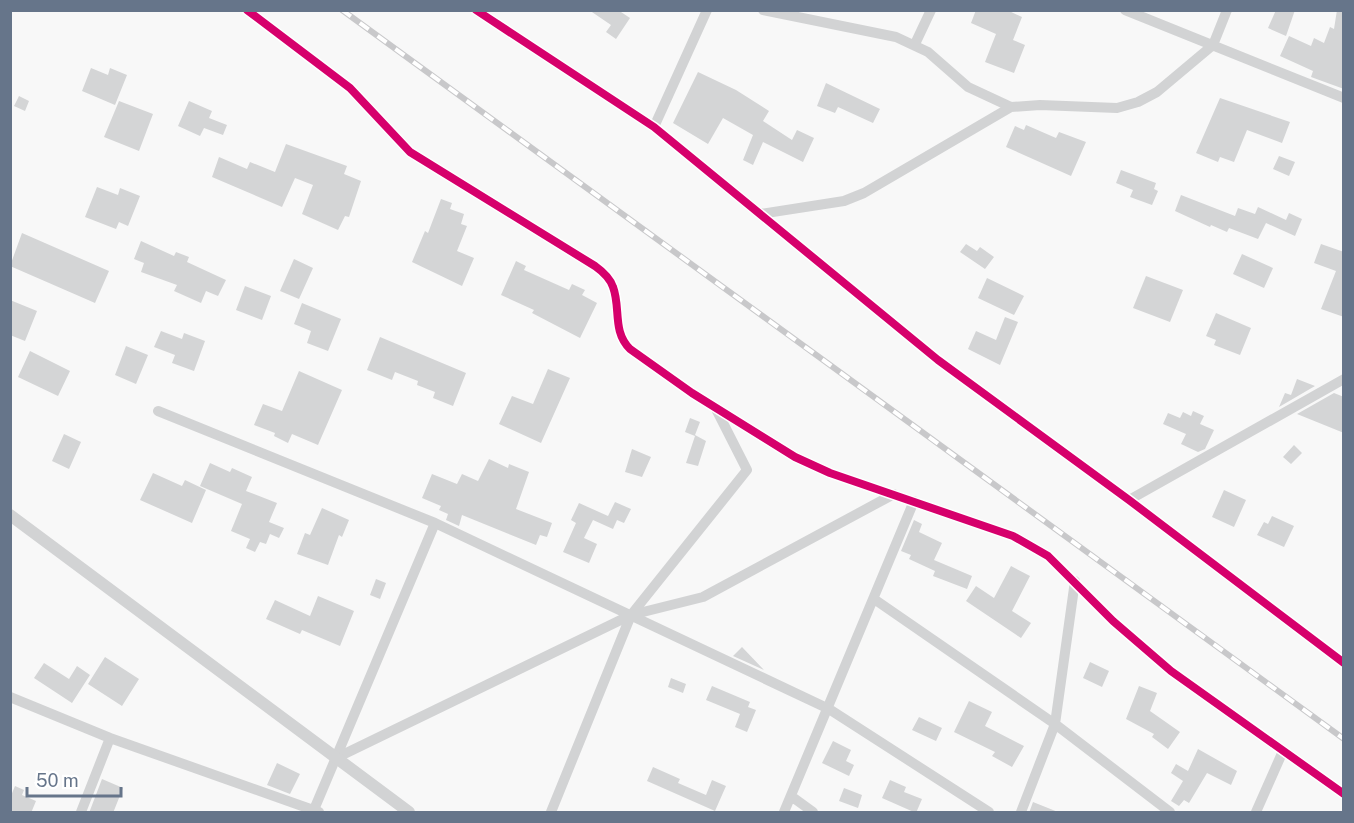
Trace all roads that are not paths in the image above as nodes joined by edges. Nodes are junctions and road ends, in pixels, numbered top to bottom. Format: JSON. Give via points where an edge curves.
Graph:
{"nodes":[{"id":1,"x":247,"y":10,"type":"edge"},
{"id":2,"x":476,"y":10,"type":"edge"},
{"id":3,"x":708,"y":10,"type":"edge"},
{"id":4,"x":763,"y":10,"type":"edge"},
{"id":5,"x":931,"y":10,"type":"edge"},
{"id":6,"x":1125,"y":10,"type":"edge"},
{"id":7,"x":1227,"y":10,"type":"edge"},
{"id":8,"x":915,"y":44,"type":"junction"},
{"id":9,"x":1213,"y":45,"type":"junction"},
{"id":10,"x":1344,"y":98,"type":"edge"},
{"id":11,"x":1011,"y":107,"type":"junction"},
{"id":12,"x":654,"y":127,"type":"junction"},
{"id":13,"x":760,"y":214,"type":"junction"},
{"id":14,"x":1344,"y":379,"type":"edge"},
{"id":15,"x":715,"y":408,"type":"junction"},
{"id":16,"x":158,"y":411,"type":"dead end"},
{"id":17,"x":894,"y":494,"type":"junction"},
{"id":18,"x":1129,"y":500,"type":"junction"},
{"id":19,"x":914,"y":501,"type":"junction"},
{"id":20,"x":10,"y":515,"type":"edge"},
{"id":21,"x":435,"y":523,"type":"junction"},
{"id":22,"x":1075,"y":581,"type":"junction"},
{"id":23,"x":873,"y":599,"type":"junction"},
{"id":24,"x":631,"y":615,"type":"junction"},
{"id":25,"x":1344,"y":663,"type":"edge"},
{"id":26,"x":10,"y":697,"type":"edge"},
{"id":27,"x":828,"y":709,"type":"junction"},
{"id":28,"x":1055,"y":724,"type":"junction"},
{"id":29,"x":110,"y":738,"type":"junction"},
{"id":30,"x":1283,"y":751,"type":"junction"},
{"id":31,"x":336,"y":758,"type":"junction"},
{"id":32,"x":1344,"y":794,"type":"edge"},
{"id":33,"x":790,"y":796,"type":"junction"},
{"id":34,"x":315,"y":812,"type":"edge"},
{"id":35,"x":81,"y":813,"type":"edge"},
{"id":36,"x":409,"y":813,"type":"edge"},
{"id":37,"x":551,"y":813,"type":"edge"},
{"id":38,"x":784,"y":813,"type":"edge"},
{"id":39,"x":813,"y":813,"type":"edge"},
{"id":40,"x":989,"y":813,"type":"edge"},
{"id":41,"x":1021,"y":813,"type":"edge"},
{"id":42,"x":1170,"y":813,"type":"edge"},
{"id":43,"x":1256,"y":813,"type":"edge"}],
"edges":[{"from":1,"to":15,"type":"street","via":[[350,88],[410,152],[600,270],[613,286],[622,341]]},
{"from":2,"to":12,"type":"street"},
{"from":3,"to":12,"type":"street"},
{"from":4,"to":8,"type":"street"},
{"from":5,"to":8,"type":"street"},
{"from":6,"to":9,"type":"street"},
{"from":7,"to":9,"type":"street"},
{"from":8,"to":11,"type":"street","via":[[969,87]]},
{"from":9,"to":10,"type":"street"},
{"from":9,"to":11,"type":"street","via":[[1157,92],[1138,102],[1117,108]]},
{"from":11,"to":13,"type":"street","via":[[844,201]]},
{"from":12,"to":13,"type":"street"},
{"from":13,"to":18,"type":"street","via":[[938,360]]},
{"from":14,"to":18,"type":"street"},
{"from":15,"to":17,"type":"street","via":[[795,457]]},
{"from":15,"to":24,"type":"street","via":[[747,470]]},
{"from":16,"to":21,"type":"street"},
{"from":17,"to":19,"type":"street"},
{"from":17,"to":24,"type":"street","via":[[703,597]]},
{"from":18,"to":25,"type":"street"},
{"from":19,"to":22,"type":"street","via":[[1013,536],[1048,556]]},
{"from":19,"to":23,"type":"street"},
{"from":20,"to":31,"type":"street"},
{"from":21,"to":24,"type":"street"},
{"from":21,"to":31,"type":"street"},
{"from":22,"to":28,"type":"street"},
{"from":22,"to":30,"type":"street","via":[[1113,621],[1171,671]]},
{"from":23,"to":27,"type":"street"},
{"from":23,"to":28,"type":"street"},
{"from":24,"to":27,"type":"street"},
{"from":24,"to":31,"type":"street"},
{"from":24,"to":37,"type":"street"},
{"from":26,"to":29,"type":"street"},
{"from":27,"to":33,"type":"street"},
{"from":27,"to":40,"type":"street"},
{"from":28,"to":41,"type":"street"},
{"from":28,"to":42,"type":"street"},
{"from":29,"to":34,"type":"street"},
{"from":29,"to":35,"type":"street"},
{"from":30,"to":32,"type":"street"},
{"from":30,"to":43,"type":"street"},
{"from":31,"to":34,"type":"street"},
{"from":31,"to":36,"type":"street"},
{"from":33,"to":38,"type":"street"},
{"from":33,"to":39,"type":"street"}]}
